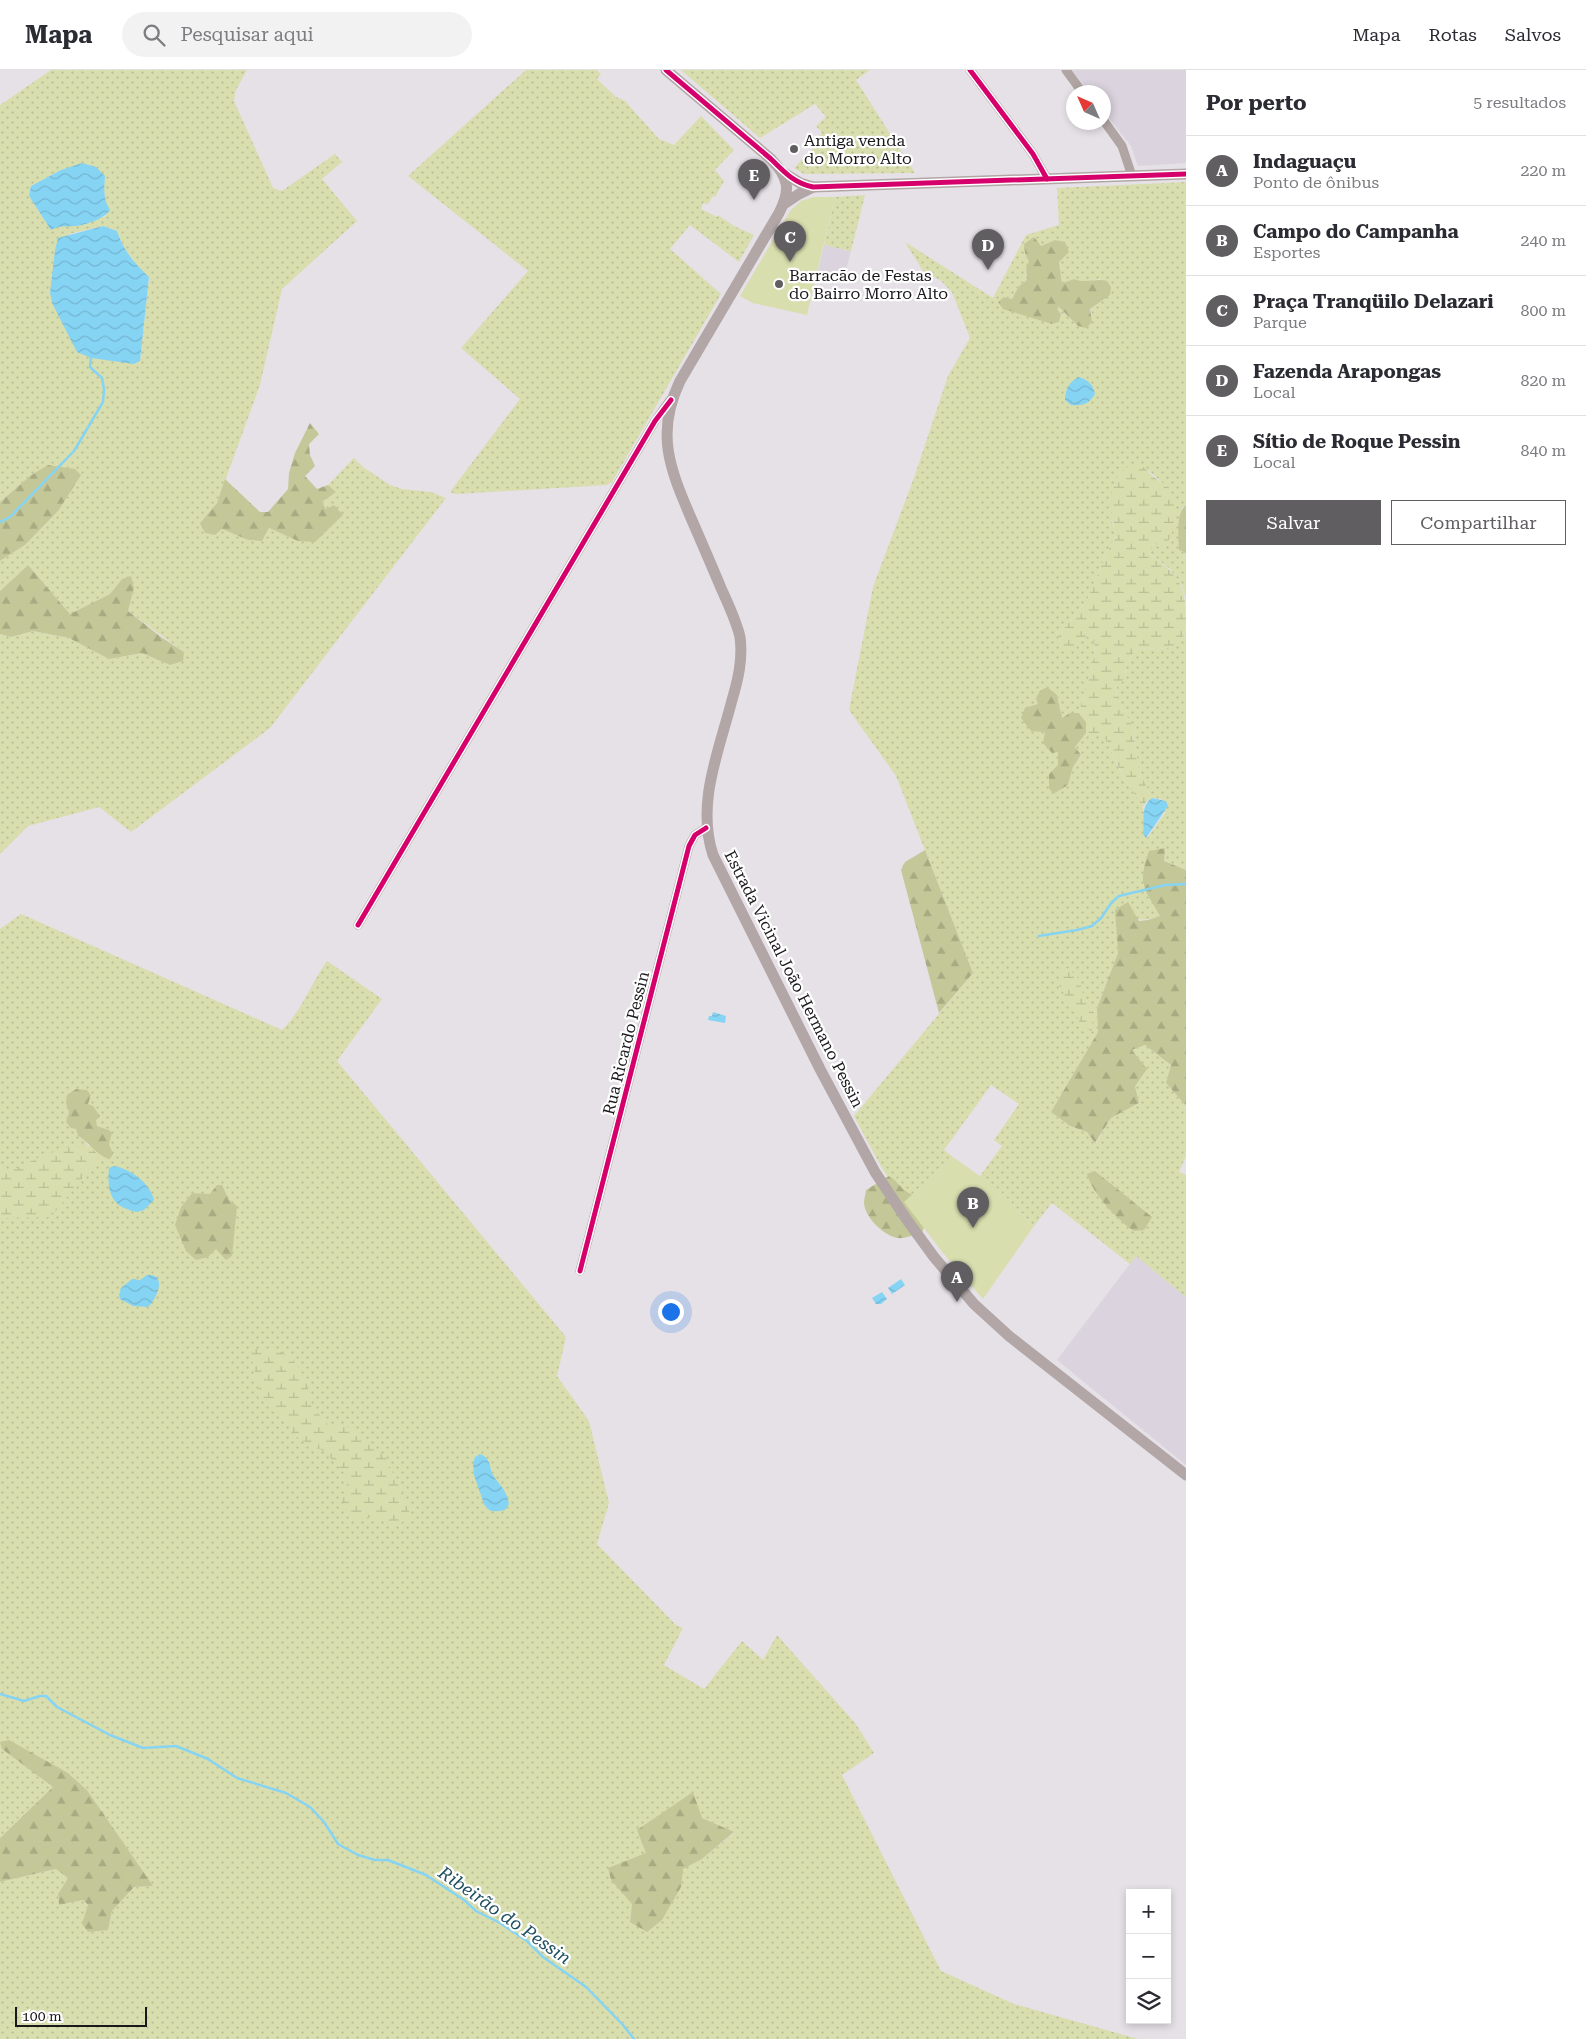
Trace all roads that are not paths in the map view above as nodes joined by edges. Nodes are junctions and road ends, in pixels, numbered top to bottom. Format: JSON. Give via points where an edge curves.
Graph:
{"nodes":[{"id":1,"x":666,"y":70,"type":"edge"},
{"id":2,"x":970,"y":70,"type":"edge"},
{"id":3,"x":1066,"y":70,"type":"edge"},
{"id":4,"x":1077,"y":85,"type":"edge"},
{"id":5,"x":1110,"y":130,"type":"edge"},
{"id":6,"x":781,"y":171,"type":"junction"},
{"id":7,"x":1186,"y":174,"type":"edge"},
{"id":8,"x":1132,"y":176,"type":"junction"},
{"id":9,"x":1047,"y":179,"type":"junction"},
{"id":10,"x":813,"y":187,"type":"junction"},
{"id":11,"x":784,"y":204,"type":"junction"},
{"id":12,"x":670,"y":400,"type":"junction"},
{"id":13,"x":706,"y":828,"type":"junction"},
{"id":14,"x":358,"y":924,"type":"dead end"},
{"id":15,"x":580,"y":1271,"type":"dead end"},
{"id":16,"x":1186,"y":1475,"type":"edge"}],
"edges":[{"from":1,"to":6,"type":"main road"},
{"from":2,"to":9,"type":"street","via":[[1033,154]]},
{"from":3,"to":4,"type":"street"},
{"from":5,"to":8,"type":"street","via":[[1122,146]]},
{"from":6,"to":10,"type":"main road"},
{"from":6,"to":11,"type":"main road","name":"Estrada Vicinal João Hermano Pessin","via":[[787,186]]},
{"from":7,"to":8,"type":"main road"},
{"from":8,"to":9,"type":"main road"},
{"from":9,"to":10,"type":"main road"},
{"from":10,"to":11,"type":"main road"},
{"from":11,"to":12,"type":"main road","name":"Estrada Vicinal João Hermano Pessin"},
{"from":12,"to":13,"type":"main road","name":"Estrada Vicinal João Hermano Pessin","via":[[666,433],[671,466],[732,612],[740,639],[740,670],[711,781]]},
{"from":12,"to":14,"type":"street"},
{"from":13,"to":15,"type":"street","name":"Rua Ricardo Pessin","via":[[695,835],[689,846]]},
{"from":13,"to":16,"type":"main road","name":"Estrada Vicinal João Hermano Pessin","via":[[715,861],[820,1069],[875,1172],[921,1240],[992,1322]]}]}
